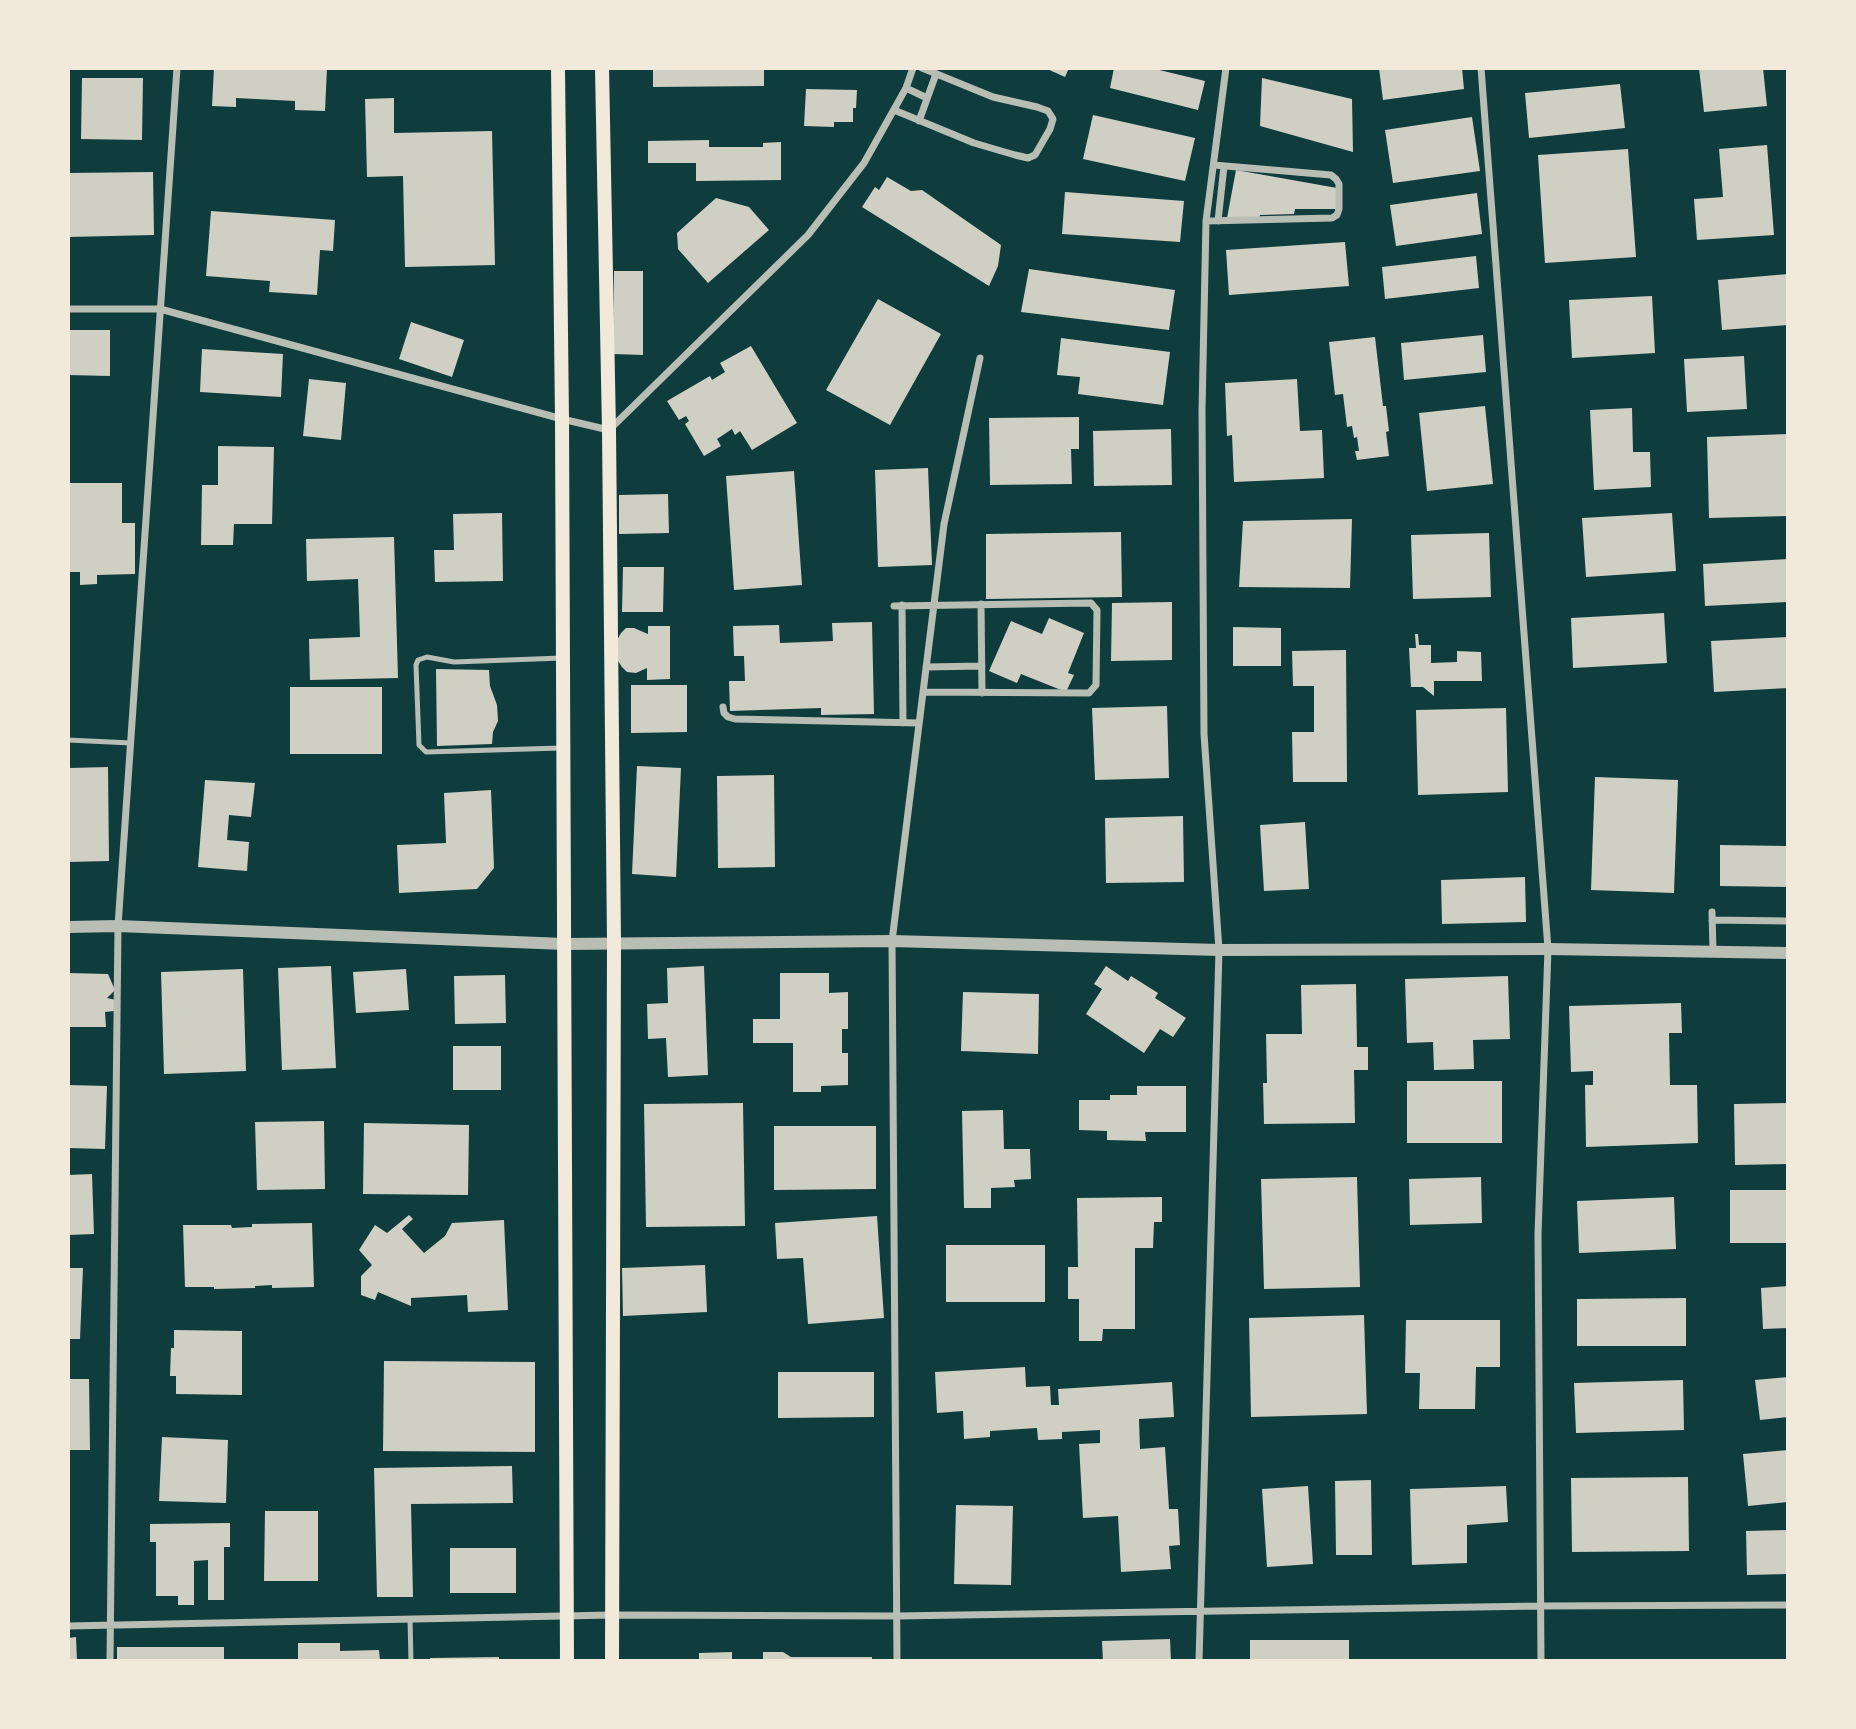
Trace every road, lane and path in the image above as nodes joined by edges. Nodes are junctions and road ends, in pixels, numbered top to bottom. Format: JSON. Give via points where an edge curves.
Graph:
{"nodes":[{"id":1,"x":177,"y":68,"type":"edge"},
{"id":2,"x":558,"y":68,"type":"edge"},
{"id":3,"x":602,"y":68,"type":"edge"},
{"id":4,"x":912,"y":68,"type":"edge"},
{"id":5,"x":922,"y":68,"type":"edge"},
{"id":6,"x":1226,"y":68,"type":"edge"},
{"id":7,"x":1481,"y":68,"type":"edge"},
{"id":8,"x":936,"y":74,"type":"junction"},
{"id":9,"x":906,"y":88,"type":"junction"},
{"id":10,"x":927,"y":98,"type":"junction"},
{"id":11,"x":894,"y":110,"type":"junction"},
{"id":12,"x":919,"y":121,"type":"junction"},
{"id":13,"x":1214,"y":165,"type":"junction"},
{"id":14,"x":1224,"y":166,"type":"junction"},
{"id":15,"x":1206,"y":221,"type":"junction"},
{"id":16,"x":1218,"y":221,"type":"junction"},
{"id":17,"x":68,"y":309,"type":"edge"},
{"id":18,"x":160,"y":309,"type":"junction"},
{"id":19,"x":980,"y":359,"type":"dead end"},
{"id":20,"x":562,"y":419,"type":"junction"},
{"id":21,"x":609,"y":430,"type":"junction"},
{"id":22,"x":933,"y":604,"type":"junction"},
{"id":23,"x":981,"y":604,"type":"junction"},
{"id":24,"x":563,"y":658,"type":"junction"},
{"id":25,"x":982,"y":666,"type":"junction"},
{"id":26,"x":926,"y":667,"type":"junction"},
{"id":27,"x":922,"y":692,"type":"junction"},
{"id":28,"x":982,"y":693,"type":"junction"},
{"id":29,"x":723,"y":707,"type":"dead end"},
{"id":30,"x":903,"y":723,"type":"junction"},
{"id":31,"x":919,"y":723,"type":"junction"},
{"id":32,"x":68,"y":740,"type":"edge"},
{"id":33,"x":131,"y":743,"type":"junction"},
{"id":34,"x":564,"y":748,"type":"junction"},
{"id":35,"x":1788,"y":921,"type":"edge"},
{"id":36,"x":118,"y":926,"type":"junction"},
{"id":37,"x":68,"y":927,"type":"edge"},
{"id":38,"x":892,"y":941,"type":"junction"},
{"id":39,"x":564,"y":943,"type":"junction"},
{"id":40,"x":614,"y":943,"type":"junction"},
{"id":41,"x":1548,"y":949,"type":"junction"},
{"id":42,"x":1219,"y":950,"type":"junction"},
{"id":43,"x":1713,"y":952,"type":"junction"},
{"id":44,"x":1788,"y":953,"type":"edge"},
{"id":45,"x":1788,"y":1605,"type":"edge"},
{"id":46,"x":1541,"y":1606,"type":"junction"},
{"id":47,"x":1199,"y":1612,"type":"junction"},
{"id":48,"x":612,"y":1615,"type":"junction"},
{"id":49,"x":567,"y":1616,"type":"junction"},
{"id":50,"x":896,"y":1616,"type":"junction"},
{"id":51,"x":410,"y":1619,"type":"junction"},
{"id":52,"x":111,"y":1625,"type":"junction"},
{"id":53,"x":68,"y":1626,"type":"edge"},
{"id":54,"x":110,"y":1661,"type":"edge"},
{"id":55,"x":411,"y":1661,"type":"edge"},
{"id":56,"x":567,"y":1661,"type":"edge"},
{"id":57,"x":612,"y":1661,"type":"edge"},
{"id":58,"x":897,"y":1661,"type":"edge"},
{"id":59,"x":1199,"y":1661,"type":"edge"},
{"id":60,"x":1541,"y":1661,"type":"edge"}],
"edges":[{"from":1,"to":18,"type":"street"},
{"from":2,"to":20,"type":"main road"},
{"from":3,"to":21,"type":"main road"},
{"from":4,"to":9,"type":"street"},
{"from":5,"to":8,"type":"street"},
{"from":6,"to":13,"type":"street"},
{"from":7,"to":41,"type":"street"},
{"from":8,"to":10,"type":"street"},
{"from":8,"to":12,"type":"street","via":[[993,97],[1048,111],[1053,119],[1035,155],[1028,158]]},
{"from":9,"to":10,"type":"street"},
{"from":9,"to":11,"type":"street"},
{"from":10,"to":12,"type":"street"},
{"from":11,"to":12,"type":"street"},
{"from":11,"to":21,"type":"street","via":[[864,163],[808,235]]},
{"from":13,"to":14,"type":"street"},
{"from":13,"to":15,"type":"street"},
{"from":14,"to":16,"type":"street"},
{"from":14,"to":16,"type":"street","via":[[1331,176],[1339,184],[1339,209],[1332,218]]},
{"from":15,"to":16,"type":"street"},
{"from":15,"to":42,"type":"street","via":[[1204,734]]},
{"from":17,"to":18,"type":"street"},
{"from":18,"to":20,"type":"street"},
{"from":18,"to":33,"type":"street"},
{"from":19,"to":22,"type":"street","via":[[944,524]]},
{"from":20,"to":21,"type":"street"},
{"from":20,"to":24,"type":"main road"},
{"from":21,"to":40,"type":"main road"},
{"from":22,"to":23,"type":"street"},
{"from":22,"to":26,"type":"street"},
{"from":22,"to":30,"type":"street","via":[[898,605]]},
{"from":23,"to":25,"type":"street"},
{"from":23,"to":28,"type":"street","via":[[1091,603],[1097,614],[1096,685],[1089,693]]},
{"from":24,"to":34,"type":"main road"},
{"from":24,"to":34,"type":"lane","via":[[454,662],[426,657],[416,665],[419,745],[426,752]]},
{"from":25,"to":26,"type":"street"},
{"from":25,"to":28,"type":"street"},
{"from":26,"to":27,"type":"street"},
{"from":27,"to":28,"type":"street"},
{"from":27,"to":31,"type":"street"},
{"from":29,"to":30,"type":"street","via":[[727,717],[735,719]]},
{"from":30,"to":31,"type":"street"},
{"from":31,"to":38,"type":"street"},
{"from":32,"to":33,"type":"lane"},
{"from":33,"to":36,"type":"street"},
{"from":34,"to":39,"type":"main road"},
{"from":35,"to":43,"type":"street","via":[[1712,916]]},
{"from":36,"to":37,"type":"street"},
{"from":36,"to":39,"type":"street"},
{"from":36,"to":52,"type":"street"},
{"from":38,"to":40,"type":"street"},
{"from":38,"to":42,"type":"street"},
{"from":38,"to":50,"type":"street"},
{"from":39,"to":40,"type":"street"},
{"from":39,"to":49,"type":"main road"},
{"from":40,"to":48,"type":"main road"},
{"from":41,"to":42,"type":"street"},
{"from":41,"to":43,"type":"street"},
{"from":41,"to":46,"type":"street","via":[[1538,1234]]},
{"from":42,"to":47,"type":"street"},
{"from":43,"to":44,"type":"street"},
{"from":45,"to":46,"type":"street"},
{"from":46,"to":47,"type":"street"},
{"from":46,"to":60,"type":"street"},
{"from":47,"to":50,"type":"street"},
{"from":47,"to":59,"type":"street"},
{"from":48,"to":49,"type":"street"},
{"from":48,"to":50,"type":"street"},
{"from":48,"to":57,"type":"main road"},
{"from":49,"to":51,"type":"street"},
{"from":49,"to":56,"type":"main road"},
{"from":50,"to":58,"type":"street"},
{"from":51,"to":52,"type":"street"},
{"from":51,"to":55,"type":"lane"},
{"from":52,"to":53,"type":"street"},
{"from":52,"to":54,"type":"street"}]}
